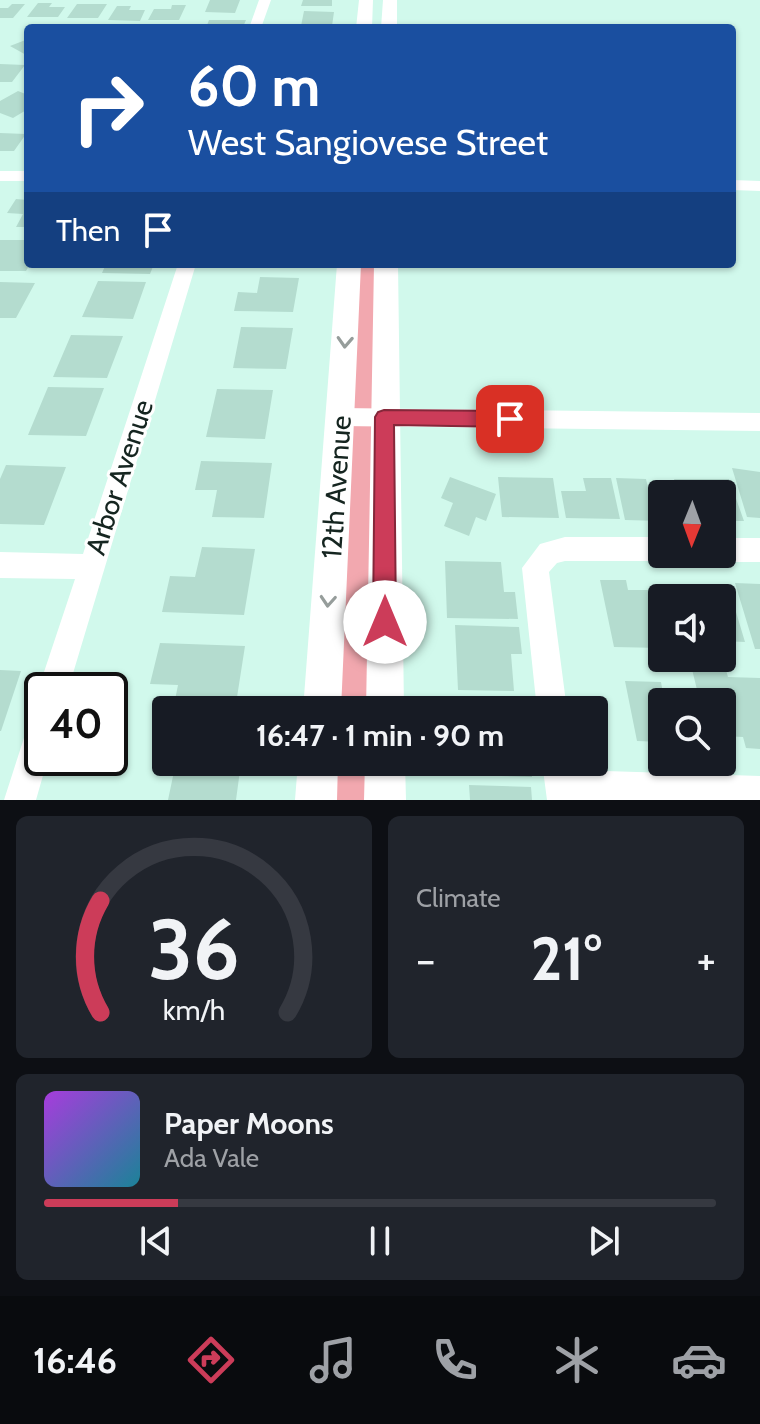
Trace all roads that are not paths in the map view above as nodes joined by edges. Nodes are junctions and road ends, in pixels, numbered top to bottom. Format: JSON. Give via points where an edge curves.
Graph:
{"nodes":[{"id":1,"x":265,"y":0,"type":"edge"},
{"id":2,"x":366,"y":0,"type":"edge"},
{"id":3,"x":390,"y":0,"type":"edge"},
{"id":4,"x":256,"y":24,"type":"edge"},
{"id":5,"x":364,"y":24,"type":"edge"},
{"id":6,"x":389,"y":24,"type":"edge"},
{"id":7,"x":0,"y":176,"type":"edge"},
{"id":8,"x":24,"y":176,"type":"edge"},
{"id":9,"x":736,"y":185,"type":"edge"},
{"id":10,"x":760,"y":186,"type":"edge"},
{"id":11,"x":186,"y":268,"type":"edge"},
{"id":12,"x":349,"y":268,"type":"edge"},
{"id":13,"x":386,"y":268,"type":"edge"},
{"id":14,"x":340,"y":417,"type":"junction"},
{"id":15,"x":384,"y":417,"type":"junction"},
{"id":16,"x":760,"y":422,"type":"edge"},
{"id":17,"x":648,"y":549,"type":"edge"},
{"id":18,"x":736,"y":550,"type":"edge"},
{"id":19,"x":760,"y":550,"type":"edge"},
{"id":20,"x":0,"y":565,"type":"edge"},
{"id":21,"x":90,"y":567,"type":"junction"},
{"id":22,"x":58,"y":672,"type":"edge"},
{"id":23,"x":323,"y":696,"type":"edge"},
{"id":24,"x":385,"y":696,"type":"edge"},
{"id":25,"x":550,"y":696,"type":"edge"},
{"id":26,"x":27,"y":776,"type":"edge"},
{"id":27,"x":317,"y":776,"type":"edge"},
{"id":28,"x":385,"y":776,"type":"edge"},
{"id":29,"x":561,"y":783,"type":"edge"},
{"id":30,"x":760,"y":792,"type":"edge"},
{"id":31,"x":20,"y":800,"type":"edge"},
{"id":32,"x":316,"y":800,"type":"edge"},
{"id":33,"x":385,"y":800,"type":"edge"}],
"edges":[{"from":1,"to":4,"type":"street"},
{"from":2,"to":5,"type":"street"},
{"from":3,"to":6,"type":"street"},
{"from":7,"to":8,"type":"street"},
{"from":9,"to":10,"type":"street"},
{"from":11,"to":21,"type":"street","name":"Arbor Avenue"},
{"from":12,"to":14,"type":"street","name":"12th Avenue","one_way":true},
{"from":13,"to":15,"type":"street","name":"12th Avenue"},
{"from":14,"to":15,"type":"street"},
{"from":14,"to":23,"type":"street","name":"12th Avenue","one_way":true},
{"from":15,"to":16,"type":"street"},
{"from":15,"to":24,"type":"street","name":"12th Avenue"},
{"from":17,"to":25,"type":"street","via":[[565,549],[549,553],[535,568]]},
{"from":18,"to":19,"type":"street"},
{"from":20,"to":21,"type":"street"},
{"from":21,"to":22,"type":"street","name":"Arbor Avenue"},
{"from":26,"to":31,"type":"street"},
{"from":27,"to":32,"type":"street"},
{"from":28,"to":33,"type":"street"},
{"from":29,"to":30,"type":"street"}]}
